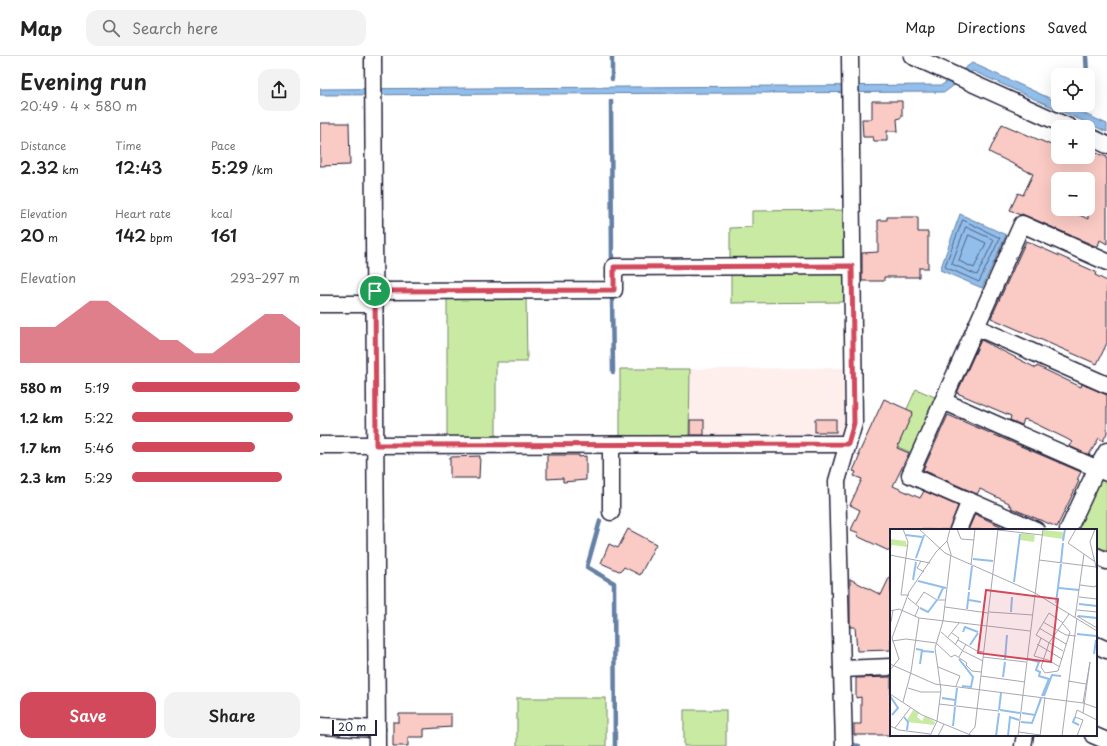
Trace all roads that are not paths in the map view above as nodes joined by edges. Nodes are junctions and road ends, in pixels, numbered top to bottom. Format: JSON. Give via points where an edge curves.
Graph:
{"nodes":[{"id":1,"x":373,"y":56,"type":"edge"},
{"id":2,"x":850,"y":56,"type":"edge"},
{"id":3,"x":912,"y":56,"type":"edge"},
{"id":4,"x":1053,"y":120,"type":"edge"},
{"id":5,"x":1095,"y":139,"type":"edge"},
{"id":6,"x":1107,"y":144,"type":"edge"},
{"id":7,"x":1107,"y":262,"type":"edge"},
{"id":8,"x":852,"y":266,"type":"junction"},
{"id":9,"x":375,"y":297,"type":"junction"},
{"id":10,"x":320,"y":304,"type":"edge"},
{"id":11,"x":976,"y":327,"type":"junction"},
{"id":12,"x":1107,"y":385,"type":"edge"},
{"id":13,"x":943,"y":401,"type":"junction"},
{"id":14,"x":848,"y":444,"type":"junction"},
{"id":15,"x":320,"y":445,"type":"edge"},
{"id":16,"x":376,"y":445,"type":"junction"},
{"id":17,"x":611,"y":445,"type":"junction"},
{"id":18,"x":1107,"y":451,"type":"edge"},
{"id":19,"x":1102,"y":471,"type":"edge"},
{"id":20,"x":970,"y":501,"type":"junction"},
{"id":21,"x":611,"y":512,"type":"dead end"},
{"id":22,"x":958,"y":529,"type":"edge"},
{"id":23,"x":1034,"y":529,"type":"edge"},
{"id":24,"x":1069,"y":529,"type":"edge"},
{"id":25,"x":1097,"y":556,"type":"edge"},
{"id":26,"x":1107,"y":561,"type":"edge"},
{"id":27,"x":1097,"y":645,"type":"edge"},
{"id":28,"x":1107,"y":650,"type":"edge"},
{"id":29,"x":890,"y":667,"type":"edge"},
{"id":30,"x":842,"y":669,"type":"junction"},
{"id":31,"x":320,"y":726,"type":"edge"},
{"id":32,"x":377,"y":729,"type":"junction"},
{"id":33,"x":1025,"y":736,"type":"edge"},
{"id":34,"x":1095,"y":736,"type":"edge"},
{"id":35,"x":1107,"y":741,"type":"edge"},
{"id":36,"x":377,"y":746,"type":"edge"},
{"id":37,"x":844,"y":746,"type":"edge"},
{"id":38,"x":1023,"y":746,"type":"edge"}],
"edges":[{"from":1,"to":9,"type":"street"},
{"from":2,"to":8,"type":"street"},
{"from":3,"to":4,"type":"street"},
{"from":5,"to":6,"type":"street"},
{"from":7,"to":11,"type":"street","via":[[1022,224]]},
{"from":8,"to":9,"type":"street","via":[[614,267],[614,290]]},
{"from":8,"to":14,"type":"street","via":[[854,423]]},
{"from":9,"to":10,"type":"street"},
{"from":9,"to":16,"type":"street"},
{"from":11,"to":12,"type":"street"},
{"from":11,"to":13,"type":"street"},
{"from":13,"to":19,"type":"street"},
{"from":13,"to":20,"type":"street","via":[[910,475]]},
{"from":14,"to":17,"type":"street"},
{"from":14,"to":30,"type":"street","via":[[837,481]]},
{"from":15,"to":16,"type":"street"},
{"from":16,"to":17,"type":"street"},
{"from":16,"to":32,"type":"street"},
{"from":17,"to":21,"type":"street"},
{"from":18,"to":19,"type":"street"},
{"from":19,"to":24,"type":"street"},
{"from":20,"to":22,"type":"street"},
{"from":20,"to":23,"type":"street"},
{"from":25,"to":26,"type":"street"},
{"from":27,"to":28,"type":"street"},
{"from":29,"to":30,"type":"street"},
{"from":30,"to":37,"type":"street"},
{"from":31,"to":32,"type":"street"},
{"from":32,"to":36,"type":"street"},
{"from":33,"to":38,"type":"street"},
{"from":34,"to":35,"type":"street"}]}
